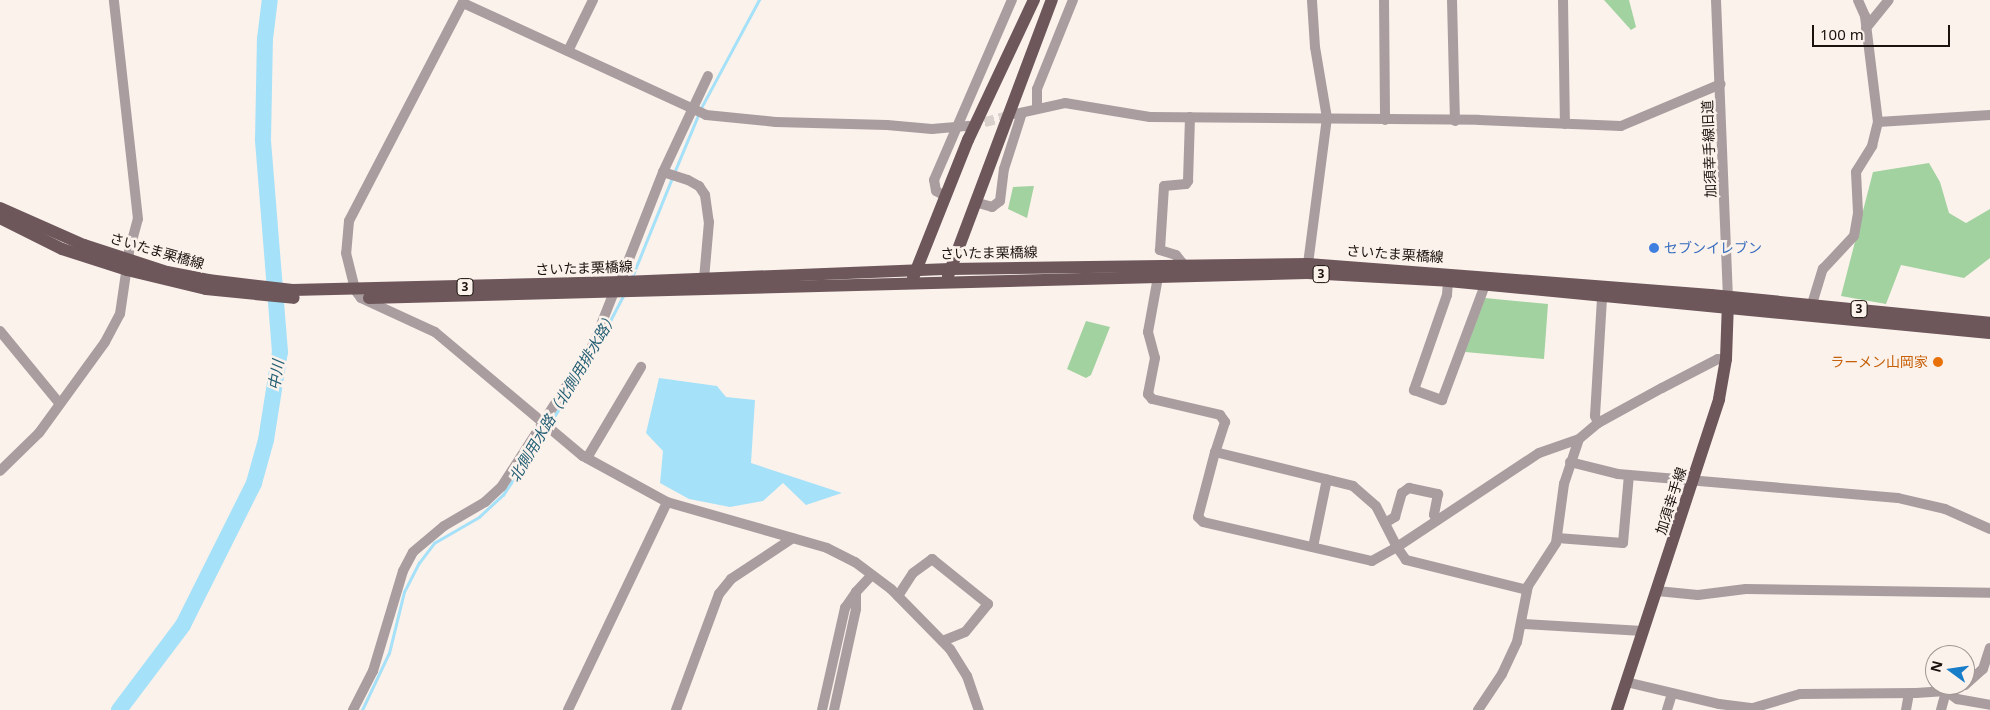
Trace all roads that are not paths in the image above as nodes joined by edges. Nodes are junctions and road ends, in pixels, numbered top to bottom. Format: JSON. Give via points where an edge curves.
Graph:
{"nodes":[{"id":1,"x":114,"y":0,"type":"edge"},
{"id":2,"x":593,"y":0,"type":"edge"},
{"id":3,"x":1012,"y":0,"type":"edge"},
{"id":4,"x":1034,"y":0,"type":"edge"},
{"id":5,"x":1052,"y":0,"type":"edge"},
{"id":6,"x":1073,"y":0,"type":"edge"},
{"id":7,"x":1312,"y":0,"type":"edge"},
{"id":8,"x":1384,"y":0,"type":"edge"},
{"id":9,"x":1452,"y":0,"type":"edge"},
{"id":10,"x":1563,"y":0,"type":"edge"},
{"id":11,"x":1716,"y":0,"type":"edge"},
{"id":12,"x":1858,"y":0,"type":"edge"},
{"id":13,"x":1889,"y":0,"type":"edge"},
{"id":14,"x":463,"y":1,"type":"edge"},
{"id":15,"x":1866,"y":28,"type":"junction"},
{"id":16,"x":568,"y":52,"type":"junction"},
{"id":17,"x":708,"y":76,"type":"dead end"},
{"id":18,"x":1721,"y":84,"type":"junction"},
{"id":19,"x":1037,"y":108,"type":"junction"},
{"id":20,"x":698,"y":112,"type":"junction"},
{"id":21,"x":1990,"y":115,"type":"edge"},
{"id":22,"x":1190,"y":116,"type":"junction"},
{"id":23,"x":1327,"y":118,"type":"junction"},
{"id":24,"x":1385,"y":120,"type":"junction"},
{"id":25,"x":1455,"y":122,"type":"junction"},
{"id":26,"x":1878,"y":122,"type":"junction"},
{"id":27,"x":1565,"y":124,"type":"junction"},
{"id":28,"x":968,"y":126,"type":"tunnel mouth"},
{"id":29,"x":957,"y":129,"type":"junction"},
{"id":30,"x":663,"y":172,"type":"junction"},
{"id":31,"x":945,"y":196,"type":"junction"},
{"id":32,"x":975,"y":202,"type":"junction"},
{"id":33,"x":0,"y":208,"type":"edge"},
{"id":34,"x":0,"y":218,"type":"edge"},
{"id":35,"x":1308,"y":264,"type":"junction"},
{"id":36,"x":127,"y":265,"type":"junction"},
{"id":37,"x":950,"y":269,"type":"junction"},
{"id":38,"x":915,"y":270,"type":"junction"},
{"id":39,"x":1188,"y":270,"type":"junction"},
{"id":40,"x":1158,"y":277,"type":"junction"},
{"id":41,"x":704,"y":279,"type":"junction"},
{"id":42,"x":1448,"y":281,"type":"junction"},
{"id":43,"x":946,"y":284,"type":"junction"},
{"id":44,"x":911,"y":285,"type":"junction"},
{"id":45,"x":1485,"y":285,"type":"junction"},
{"id":46,"x":624,"y":287,"type":"junction"},
{"id":47,"x":358,"y":294,"type":"junction"},
{"id":48,"x":1728,"y":296,"type":"junction"},
{"id":49,"x":1602,"y":297,"type":"junction"},
{"id":50,"x":1812,"y":304,"type":"junction"},
{"id":51,"x":1728,"y":310,"type":"junction"},
{"id":52,"x":1990,"y":323,"type":"edge"},
{"id":53,"x":0,"y":331,"type":"edge"},
{"id":54,"x":1990,"y":333,"type":"edge"},
{"id":55,"x":1726,"y":359,"type":"junction"},
{"id":56,"x":641,"y":367,"type":"dead end"},
{"id":57,"x":60,"y":404,"type":"junction"},
{"id":58,"x":1598,"y":423,"type":"junction"},
{"id":59,"x":548,"y":425,"type":"junction"},
{"id":60,"x":1579,"y":440,"type":"junction"},
{"id":61,"x":1215,"y":452,"type":"junction"},
{"id":62,"x":587,"y":458,"type":"junction"},
{"id":63,"x":1570,"y":462,"type":"junction"},
{"id":64,"x":0,"y":471,"type":"edge"},
{"id":65,"x":1629,"y":475,"type":"junction"},
{"id":66,"x":1327,"y":479,"type":"junction"},
{"id":67,"x":1693,"y":481,"type":"junction"},
{"id":68,"x":667,"y":502,"type":"junction"},
{"id":69,"x":1437,"y":520,"type":"junction"},
{"id":70,"x":1385,"y":523,"type":"junction"},
{"id":71,"x":1990,"y":529,"type":"edge"},
{"id":72,"x":793,"y":538,"type":"junction"},
{"id":73,"x":1557,"y":538,"type":"junction"},
{"id":74,"x":1313,"y":547,"type":"junction"},
{"id":75,"x":1397,"y":547,"type":"junction"},
{"id":76,"x":872,"y":574,"type":"junction"},
{"id":77,"x":1527,"y":590,"type":"junction"},
{"id":78,"x":1657,"y":591,"type":"junction"},
{"id":79,"x":856,"y":592,"type":"junction"},
{"id":80,"x":1990,"y":592,"type":"edge"},
{"id":81,"x":898,"y":596,"type":"junction"},
{"id":82,"x":1522,"y":624,"type":"junction"},
{"id":83,"x":1643,"y":631,"type":"junction"},
{"id":84,"x":943,"y":641,"type":"junction"},
{"id":85,"x":1990,"y":648,"type":"edge"},
{"id":86,"x":1975,"y":676,"type":"edge"},
{"id":87,"x":1626,"y":682,"type":"junction"},
{"id":88,"x":1925,"y":692,"type":"edge"},
{"id":89,"x":1909,"y":693,"type":"junction"},
{"id":90,"x":1672,"y":694,"type":"junction"},
{"id":91,"x":1945,"y":695,"type":"edge"},
{"id":92,"x":1951,"y":695,"type":"edge"},
{"id":93,"x":1990,"y":705,"type":"edge"},
{"id":94,"x":1752,"y":709,"type":"edge"},
{"id":95,"x":353,"y":710,"type":"edge"},
{"id":96,"x":568,"y":710,"type":"edge"},
{"id":97,"x":676,"y":710,"type":"edge"},
{"id":98,"x":822,"y":710,"type":"edge"},
{"id":99,"x":834,"y":710,"type":"edge"},
{"id":100,"x":979,"y":710,"type":"edge"},
{"id":101,"x":1478,"y":710,"type":"edge"},
{"id":102,"x":1617,"y":710,"type":"edge"},
{"id":103,"x":1667,"y":710,"type":"edge"},
{"id":104,"x":1906,"y":710,"type":"edge"},
{"id":105,"x":1941,"y":710,"type":"edge"}],
"edges":[{"from":1,"to":36,"type":"street","via":[[138,219]]},
{"from":2,"to":16,"type":"street"},
{"from":3,"to":29,"type":"street"},
{"from":4,"to":31,"type":"main road"},
{"from":5,"to":32,"type":"main road"},
{"from":6,"to":19,"type":"street","via":[[1037,89]]},
{"from":7,"to":23,"type":"street","via":[[1315,47]]},
{"from":8,"to":24,"type":"street"},
{"from":9,"to":25,"type":"street"},
{"from":10,"to":27,"type":"street"},
{"from":11,"to":18,"type":"street","name":"加須幸手線旧道"},
{"from":12,"to":15,"type":"street"},
{"from":13,"to":15,"type":"street"},
{"from":14,"to":16,"type":"street"},
{"from":14,"to":47,"type":"street","via":[[352,213],[346,253]]},
{"from":15,"to":26,"type":"street"},
{"from":16,"to":20,"type":"street"},
{"from":17,"to":20,"type":"street"},
{"from":18,"to":27,"type":"street","via":[[1621,126]]},
{"from":18,"to":48,"type":"street","name":"加須幸手線旧道"},
{"from":19,"to":22,"type":"street","via":[[1065,103],[1150,117]]},
{"from":19,"to":32,"type":"street","via":[[1019,114],[1004,168],[1000,201],[992,207]]},
{"from":20,"to":29,"type":"street","via":[[776,122]]},
{"from":20,"to":30,"type":"street"},
{"from":21,"to":26,"type":"street"},
{"from":22,"to":23,"type":"street"},
{"from":22,"to":39,"type":"street","via":[[1188,181],[1186,184],[1164,186],[1160,250],[1176,255]]},
{"from":23,"to":24,"type":"street"},
{"from":23,"to":35,"type":"street"},
{"from":24,"to":25,"type":"street"},
{"from":25,"to":27,"type":"street"},
{"from":26,"to":50,"type":"street","via":[[1872,146],[1856,172],[1858,213],[1854,236],[1823,269]]},
{"from":28,"to":29,"type":"street"},
{"from":29,"to":31,"type":"street","via":[[934,180],[936,191]]},
{"from":30,"to":41,"type":"street","via":[[699,186],[705,195],[709,222]]},
{"from":30,"to":46,"type":"street"},
{"from":31,"to":38,"type":"main road"},
{"from":32,"to":37,"type":"main road"},
{"from":33,"to":36,"type":"main road","name":"さいたま栗橋線","number":"3"},
{"from":34,"to":36,"type":"main road","name":"さいたま栗橋線","number":"3","via":[[62,249]]},
{"from":35,"to":39,"type":"main road","name":"さいたま栗橋線","number":"3"},
{"from":35,"to":48,"type":"main road","name":"さいたま栗橋線","number":"3","via":[[1413,269]]},
{"from":36,"to":47,"type":"main road","name":"さいたま栗橋線","number":"3","via":[[245,289]]},
{"from":36,"to":57,"type":"street","via":[[120,314],[105,342]]},
{"from":37,"to":38,"type":"main road","name":"さいたま栗橋線","number":"3"},
{"from":37,"to":39,"type":"main road","name":"さいたま栗橋線","number":"3"},
{"from":37,"to":43,"type":"main road"},
{"from":38,"to":41,"type":"main road","name":"さいたま栗橋線","number":"3"},
{"from":38,"to":44,"type":"main road"},
{"from":39,"to":40,"type":"main road","name":"さいたま栗橋線","number":"3"},
{"from":39,"to":42,"type":"main road","name":"さいたま栗橋線","number":"3"},
{"from":40,"to":43,"type":"main road","name":"さいたま栗橋線","number":"3"},
{"from":40,"to":61,"type":"street","via":[[1148,332],[1155,358],[1148,394],[1152,399],[1220,414],[1225,422]]},
{"from":41,"to":46,"type":"main road","name":"さいたま栗橋線","number":"3"},
{"from":42,"to":45,"type":"main road","name":"さいたま栗橋線","number":"3"},
{"from":42,"to":45,"type":"street","via":[[1447,295],[1414,390],[1442,400]]},
{"from":43,"to":44,"type":"main road","name":"さいたま栗橋線","number":"3"},
{"from":44,"to":46,"type":"main road","name":"さいたま栗橋線","number":"3"},
{"from":45,"to":49,"type":"main road","name":"さいたま栗橋線","number":"3"},
{"from":46,"to":47,"type":"main road","name":"さいたま栗橋線","number":"3"},
{"from":46,"to":59,"type":"street"},
{"from":47,"to":59,"type":"street","via":[[435,332]]},
{"from":48,"to":50,"type":"main road","name":"さいたま栗橋線","number":"3"},
{"from":48,"to":51,"type":"main road","name":"加須幸手線"},
{"from":49,"to":51,"type":"main road","name":"さいたま栗橋線","number":"3"},
{"from":49,"to":58,"type":"street","via":[[1595,416]]},
{"from":50,"to":52,"type":"main road","name":"さいたま栗橋線","number":"3"},
{"from":51,"to":54,"type":"main road","name":"さいたま栗橋線","number":"3"},
{"from":51,"to":55,"type":"main road","name":"加須幸手線"},
{"from":53,"to":57,"type":"street"},
{"from":55,"to":58,"type":"street","via":[[1718,359]]},
{"from":55,"to":67,"type":"main road","name":"加須幸手線","via":[[1719,399]]},
{"from":56,"to":62,"type":"street"},
{"from":57,"to":64,"type":"street","via":[[28,445]]},
{"from":58,"to":60,"type":"street"},
{"from":59,"to":62,"type":"street"},
{"from":59,"to":95,"type":"street","via":[[491,497],[444,526],[413,552],[400,579],[373,671]]},
{"from":60,"to":63,"type":"street"},
{"from":60,"to":69,"type":"street","via":[[1539,454]]},
{"from":61,"to":66,"type":"street"},
{"from":61,"to":74,"type":"street","via":[[1198,517],[1203,522]]},
{"from":62,"to":68,"type":"street"},
{"from":63,"to":65,"type":"street"},
{"from":63,"to":73,"type":"street"},
{"from":65,"to":67,"type":"street"},
{"from":65,"to":73,"type":"street","via":[[1623,543]]},
{"from":66,"to":70,"type":"street","via":[[1353,486],[1376,506]]},
{"from":66,"to":74,"type":"street"},
{"from":67,"to":71,"type":"street","via":[[1898,498],[1945,509]]},
{"from":67,"to":78,"type":"main road","name":"加須幸手線"},
{"from":68,"to":72,"type":"street"},
{"from":68,"to":96,"type":"street"},
{"from":69,"to":70,"type":"street","via":[[1434,515],[1438,494],[1409,488],[1402,493],[1395,517]]},
{"from":69,"to":75,"type":"street"},
{"from":70,"to":75,"type":"street"},
{"from":72,"to":76,"type":"street","via":[[827,548]]},
{"from":72,"to":97,"type":"street","via":[[732,579],[719,594]]},
{"from":73,"to":77,"type":"street"},
{"from":74,"to":75,"type":"street","via":[[1372,561]]},
{"from":75,"to":77,"type":"street","via":[[1406,560]]},
{"from":76,"to":79,"type":"street"},
{"from":76,"to":81,"type":"street"},
{"from":77,"to":82,"type":"street"},
{"from":78,"to":80,"type":"street","via":[[1698,595],[1746,589]]},
{"from":78,"to":83,"type":"main road","name":"加須幸手線"},
{"from":79,"to":98,"type":"street","via":[[845,608]]},
{"from":79,"to":99,"type":"street","via":[[856,609]]},
{"from":81,"to":84,"type":"street"},
{"from":81,"to":84,"type":"street","via":[[913,573],[932,559],[988,604],[965,632]]},
{"from":82,"to":83,"type":"street"},
{"from":82,"to":101,"type":"street","via":[[1502,674]]},
{"from":83,"to":87,"type":"main road","name":"加須幸手線"},
{"from":84,"to":100,"type":"street","via":[[967,676]]},
{"from":85,"to":86,"type":"street","via":[[1983,669]]},
{"from":87,"to":90,"type":"street"},
{"from":87,"to":102,"type":"main road","name":"加須幸手線"},
{"from":88,"to":89,"type":"street"},
{"from":89,"to":94,"type":"street","via":[[1800,694]]},
{"from":89,"to":104,"type":"street"},
{"from":90,"to":94,"type":"street"},
{"from":90,"to":103,"type":"street"},
{"from":91,"to":105,"type":"street"},
{"from":92,"to":93,"type":"street","via":[[1956,699]]}]}
